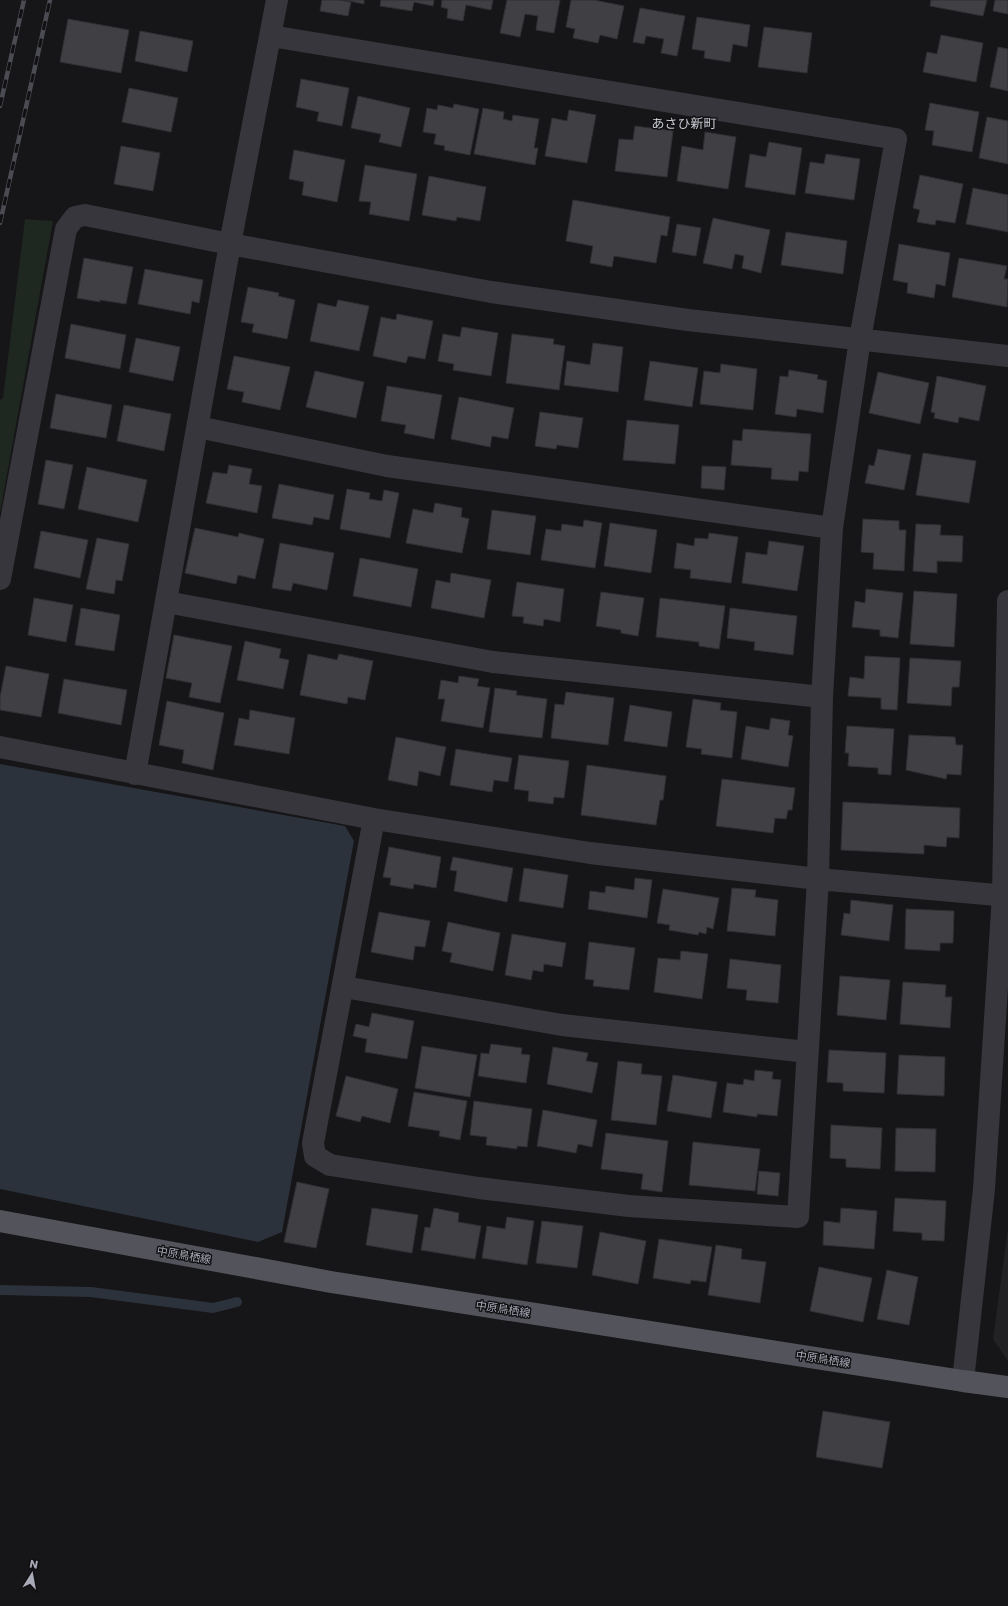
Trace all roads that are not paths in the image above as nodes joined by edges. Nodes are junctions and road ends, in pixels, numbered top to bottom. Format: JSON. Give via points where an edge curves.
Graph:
{"nodes":[{"id":1,"x":276,"y":0,"type":"edge"},
{"id":2,"x":271,"y":36,"type":"junction"},
{"id":3,"x":230,"y":244,"type":"junction"},
{"id":4,"x":860,"y":340,"type":"junction"},
{"id":5,"x":1008,"y":356,"type":"edge"},
{"id":6,"x":198,"y":427,"type":"junction"},
{"id":7,"x":832,"y":528,"type":"junction"},
{"id":8,"x":0,"y":579,"type":"edge"},
{"id":9,"x":1008,"y":601,"type":"edge"},
{"id":10,"x":166,"y":602,"type":"junction"},
{"id":11,"x":822,"y":697,"type":"junction"},
{"id":12,"x":0,"y":747,"type":"edge"},
{"id":13,"x":135,"y":774,"type":"junction"},
{"id":14,"x":374,"y":819,"type":"junction"},
{"id":15,"x":818,"y":880,"type":"junction"},
{"id":16,"x":1006,"y":896,"type":"edge"},
{"id":17,"x":344,"y":987,"type":"junction"},
{"id":18,"x":808,"y":1052,"type":"junction"},
{"id":19,"x":0,"y":1221,"type":"edge"},
{"id":20,"x":963,"y":1381,"type":"junction"},
{"id":21,"x":1008,"y":1386,"type":"edge"}],
"edges":[{"from":1,"to":2,"type":"street"},
{"from":2,"to":3,"type":"street"},
{"from":2,"to":4,"type":"street","via":[[896,139]]},
{"from":3,"to":4,"type":"street","via":[[499,293],[688,320]]},
{"from":3,"to":6,"type":"street"},
{"from":3,"to":8,"type":"street","via":[[85,215],[75,217],[66,229]]},
{"from":4,"to":5,"type":"street"},
{"from":4,"to":7,"type":"street"},
{"from":6,"to":7,"type":"street","via":[[388,466]]},
{"from":6,"to":10,"type":"street"},
{"from":7,"to":11,"type":"street"},
{"from":9,"to":16,"type":"street"},
{"from":10,"to":11,"type":"street","via":[[493,662]]},
{"from":10,"to":13,"type":"street"},
{"from":11,"to":15,"type":"street"},
{"from":12,"to":13,"type":"street"},
{"from":13,"to":14,"type":"street"},
{"from":14,"to":15,"type":"street","via":[[590,853]]},
{"from":14,"to":17,"type":"street"},
{"from":15,"to":16,"type":"street"},
{"from":15,"to":18,"type":"street"},
{"from":16,"to":20,"type":"street","via":[[984,1190]]},
{"from":17,"to":18,"type":"street","via":[[562,1025]]},
{"from":17,"to":18,"type":"street","via":[[313,1143],[315,1156],[330,1165],[479,1188],[629,1206],[798,1217]]},
{"from":19,"to":20,"type":"main road","name":"中原鳥栖線","via":[[331,1282]]},
{"from":20,"to":21,"type":"main road","name":"中原鳥栖線"}]}
